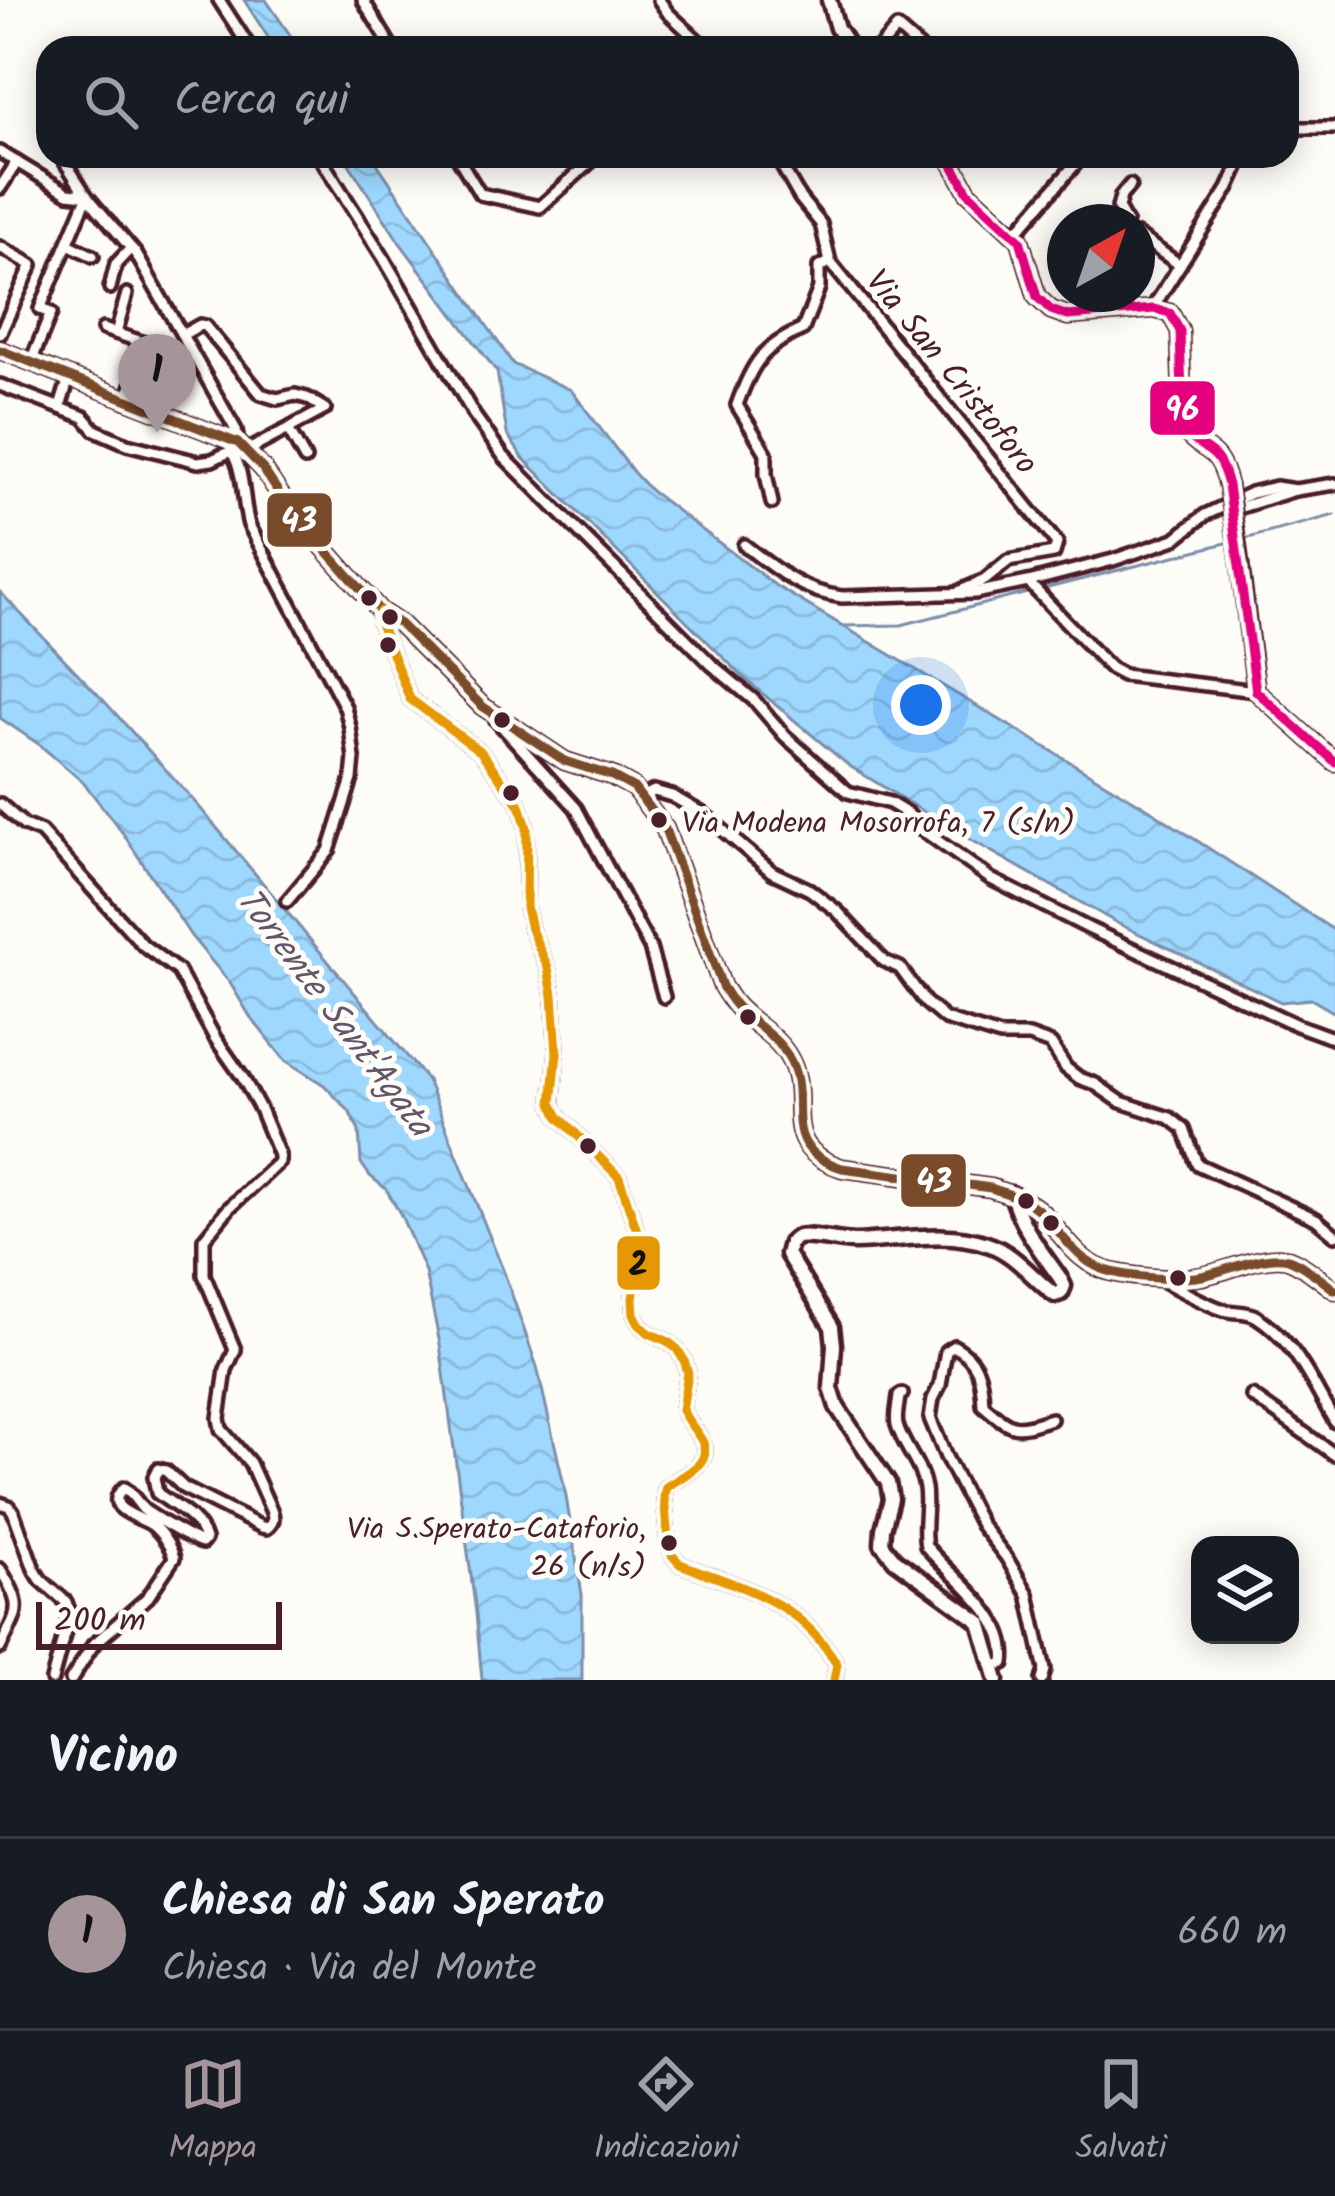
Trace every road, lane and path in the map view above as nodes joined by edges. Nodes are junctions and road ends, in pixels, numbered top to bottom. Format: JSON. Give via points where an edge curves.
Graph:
{"nodes":[{"id":1,"x":219,"y":0,"type":"edge"},
{"id":2,"x":363,"y":0,"type":"edge"},
{"id":3,"x":659,"y":0,"type":"edge"},
{"id":4,"x":829,"y":0,"type":"edge"},
{"id":5,"x":242,"y":36,"type":"edge"},
{"id":6,"x":385,"y":36,"type":"edge"},
{"id":7,"x":693,"y":36,"type":"edge"},
{"id":8,"x":842,"y":36,"type":"edge"},
{"id":9,"x":1299,"y":128,"type":"edge"},
{"id":10,"x":1335,"y":128,"type":"edge"},
{"id":11,"x":0,"y":152,"type":"edge"},
{"id":12,"x":17,"y":162,"type":"junction"},
{"id":13,"x":68,"y":168,"type":"edge"},
{"id":14,"x":327,"y":168,"type":"edge"},
{"id":15,"x":464,"y":168,"type":"edge"},
{"id":16,"x":584,"y":168,"type":"edge"},
{"id":17,"x":783,"y":168,"type":"edge"},
{"id":18,"x":955,"y":168,"type":"edge"},
{"id":19,"x":1071,"y":168,"type":"edge"},
{"id":20,"x":1237,"y":168,"type":"edge"},
{"id":21,"x":1130,"y":185,"type":"dead end"},
{"id":22,"x":0,"y":188,"type":"edge"},
{"id":23,"x":86,"y":196,"type":"junction"},
{"id":24,"x":1119,"y":204,"type":"edge"},
{"id":25,"x":1014,"y":235,"type":"junction"},
{"id":26,"x":68,"y":244,"type":"junction"},
{"id":27,"x":0,"y":247,"type":"edge"},
{"id":28,"x":131,"y":248,"type":"junction"},
{"id":29,"x":1155,"y":248,"type":"edge"},
{"id":30,"x":93,"y":256,"type":"dead end"},
{"id":31,"x":830,"y":262,"type":"junction"},
{"id":32,"x":1180,"y":265,"type":"junction"},
{"id":33,"x":110,"y":288,"type":"dead end"},
{"id":34,"x":127,"y":294,"type":"dead end"},
{"id":35,"x":1047,"y":306,"type":"edge"},
{"id":36,"x":1155,"y":306,"type":"edge"},
{"id":37,"x":1155,"y":310,"type":"edge"},
{"id":38,"x":1057,"y":312,"type":"edge"},
{"id":39,"x":1117,"y":312,"type":"edge"},
{"id":40,"x":103,"y":329,"type":"dead end"},
{"id":41,"x":116,"y":333,"type":"junction"},
{"id":42,"x":0,"y":334,"type":"edge"},
{"id":43,"x":182,"y":335,"type":"junction"},
{"id":44,"x":0,"y":350,"type":"edge"},
{"id":45,"x":31,"y":362,"type":"junction"},
{"id":46,"x":69,"y":378,"type":"junction"},
{"id":47,"x":0,"y":385,"type":"edge"},
{"id":48,"x":126,"y":401,"type":"junction"},
{"id":49,"x":60,"y":407,"type":"junction"},
{"id":50,"x":288,"y":429,"type":"junction"},
{"id":51,"x":239,"y":448,"type":"junction"},
{"id":52,"x":305,"y":459,"type":"dead end"},
{"id":53,"x":1335,"y":484,"type":"edge"},
{"id":54,"x":1295,"y":490,"type":"junction"},
{"id":55,"x":772,"y":503,"type":"dead end"},
{"id":56,"x":1232,"y":510,"type":"junction"},
{"id":57,"x":744,"y":545,"type":"dead end"},
{"id":58,"x":1030,"y":584,"type":"junction"},
{"id":59,"x":960,"y":591,"type":"junction"},
{"id":60,"x":380,"y":611,"type":"junction"},
{"id":61,"x":1256,"y":691,"type":"junction"},
{"id":62,"x":483,"y":707,"type":"junction"},
{"id":63,"x":1335,"y":762,"type":"edge"},
{"id":64,"x":642,"y":796,"type":"junction"},
{"id":65,"x":0,"y":804,"type":"edge"},
{"id":66,"x":287,"y":901,"type":"dead end"},
{"id":67,"x":664,"y":997,"type":"dead end"},
{"id":68,"x":1335,"y":1039,"type":"edge"},
{"id":69,"x":1012,"y":1195,"type":"junction"},
{"id":70,"x":1335,"y":1218,"type":"edge"},
{"id":71,"x":1319,"y":1222,"type":"junction"},
{"id":72,"x":1335,"y":1235,"type":"edge"},
{"id":73,"x":1156,"y":1278,"type":"junction"},
{"id":74,"x":1335,"y":1290,"type":"edge"},
{"id":75,"x":902,"y":1394,"type":"dead end"},
{"id":76,"x":1252,"y":1396,"type":"dead end"},
{"id":77,"x":1051,"y":1419,"type":"dead end"},
{"id":78,"x":1335,"y":1422,"type":"edge"},
{"id":79,"x":1335,"y":1455,"type":"edge"},
{"id":80,"x":0,"y":1503,"type":"edge"},
{"id":81,"x":0,"y":1569,"type":"edge"},
{"id":82,"x":0,"y":1648,"type":"edge"},
{"id":83,"x":995,"y":1674,"type":"edge"},
{"id":84,"x":835,"y":1678,"type":"edge"},
{"id":85,"x":52,"y":1680,"type":"edge"},
{"id":86,"x":70,"y":1680,"type":"edge"},
{"id":87,"x":1042,"y":1680,"type":"edge"}],
"edges":[{"from":1,"to":5,"type":"street"},
{"from":2,"to":6,"type":"street"},
{"from":3,"to":7,"type":"street"},
{"from":4,"to":8,"type":"street"},
{"from":9,"to":10,"type":"street"},
{"from":11,"to":12,"type":"street"},
{"from":12,"to":22,"type":"street"},
{"from":12,"to":23,"type":"street"},
{"from":13,"to":23,"type":"street"},
{"from":14,"to":68,"type":"street","via":[[504,457],[848,792],[890,803],[992,879],[1090,929]]},
{"from":15,"to":16,"type":"street","via":[[480,194],[540,207]]},
{"from":17,"to":31,"type":"street","name":"Via San Cristoforo","via":[[820,224]]},
{"from":18,"to":25,"type":"street"},
{"from":19,"to":25,"type":"street"},
{"from":20,"to":32,"type":"street"},
{"from":21,"to":24,"type":"street"},
{"from":23,"to":26,"type":"street"},
{"from":23,"to":28,"type":"street"},
{"from":25,"to":35,"type":"street"},
{"from":26,"to":30,"type":"street"},
{"from":26,"to":45,"type":"street","via":[[40,309],[51,313]]},
{"from":27,"to":42,"type":"street","via":[[32,265]]},
{"from":28,"to":33,"type":"street"},
{"from":28,"to":43,"type":"street"},
{"from":29,"to":32,"type":"street"},
{"from":31,"to":55,"type":"street","via":[[819,267],[803,329],[761,355],[736,405],[766,453]]},
{"from":31,"to":59,"type":"street","name":"Via San Cristoforo","via":[[1053,535],[1054,554],[1008,561]]},
{"from":32,"to":36,"type":"street"},
{"from":34,"to":41,"type":"street"},
{"from":37,"to":56,"type":"street","bridge":true,"via":[[1171,314],[1180,331],[1184,429],[1222,461]]},
{"from":38,"to":39,"type":"street"},
{"from":40,"to":41,"type":"street"},
{"from":41,"to":48,"type":"street","via":[[148,344]]},
{"from":43,"to":50,"type":"street","via":[[205,326],[261,394],[295,395],[325,409]]},
{"from":43,"to":51,"type":"street"},
{"from":44,"to":45,"type":"street"},
{"from":45,"to":46,"type":"street"},
{"from":46,"to":48,"type":"street"},
{"from":46,"to":49,"type":"street"},
{"from":47,"to":49,"type":"street"},
{"from":48,"to":51,"type":"street"},
{"from":49,"to":51,"type":"street","via":[[127,444],[198,462]]},
{"from":50,"to":51,"type":"street"},
{"from":50,"to":52,"type":"street"},
{"from":51,"to":60,"type":"street"},
{"from":51,"to":66,"type":"street","via":[[249,525],[350,727],[352,779],[329,851]]},
{"from":53,"to":54,"type":"street"},
{"from":54,"to":56,"type":"street"},
{"from":54,"to":58,"type":"street","via":[[1251,493],[1175,539]]},
{"from":56,"to":61,"type":"street","bridge":true},
{"from":57,"to":59,"type":"street","via":[[794,583],[827,596]]},
{"from":58,"to":59,"type":"street"},
{"from":58,"to":61,"type":"street","via":[[1124,675]]},
{"from":60,"to":62,"type":"street"},
{"from":60,"to":84,"type":"street","via":[[410,699],[481,752],[520,805],[526,907],[553,995],[552,1103],[619,1177],[640,1252],[634,1313],[684,1360],[682,1410],[705,1444],[700,1465],[666,1486],[672,1555],[791,1611],[828,1649]]},
{"from":61,"to":63,"type":"street"},
{"from":62,"to":64,"type":"street","via":[[565,761],[613,776]]},
{"from":62,"to":67,"type":"street","via":[[576,808],[650,948]]},
{"from":64,"to":69,"type":"street","via":[[665,829],[722,986],[792,1061],[808,1149],[842,1168]]},
{"from":64,"to":71,"type":"street","via":[[672,796],[772,872],[810,890],[900,968],[944,1019],[1051,1044],[1079,1078],[1184,1129],[1196,1164]]},
{"from":65,"to":86,"type":"street","via":[[41,832],[143,945],[178,971],[279,1154],[209,1231],[202,1250],[204,1275],[236,1350],[226,1370],[221,1429],[250,1463],[271,1526],[158,1469],[157,1493],[204,1532],[196,1543],[119,1490],[126,1513],[154,1526],[173,1558],[148,1598],[93,1646]]},
{"from":69,"to":73,"type":"street","via":[[1042,1213],[1086,1262]]},
{"from":69,"to":83,"type":"street","via":[[1061,1293],[991,1244],[963,1238],[798,1237],[787,1254],[832,1327],[837,1407],[888,1484],[883,1544],[980,1622]]},
{"from":70,"to":71,"type":"street"},
{"from":71,"to":72,"type":"street"},
{"from":73,"to":74,"type":"street","via":[[1194,1278],[1272,1257]]},
{"from":73,"to":78,"type":"street","via":[[1226,1312],[1255,1315],[1302,1361]]},
{"from":75,"to":83,"type":"street","via":[[896,1422],[920,1467],[926,1546],[999,1632],[1006,1651]]},
{"from":76,"to":79,"type":"street"},
{"from":77,"to":87,"type":"street","via":[[1020,1429],[1004,1423],[983,1405],[969,1354],[946,1351],[930,1418],[960,1488],[1028,1594]]},
{"from":80,"to":85,"type":"street","via":[[13,1511],[40,1580],[70,1613]]},
{"from":81,"to":82,"type":"street","via":[[17,1616]]}]}
